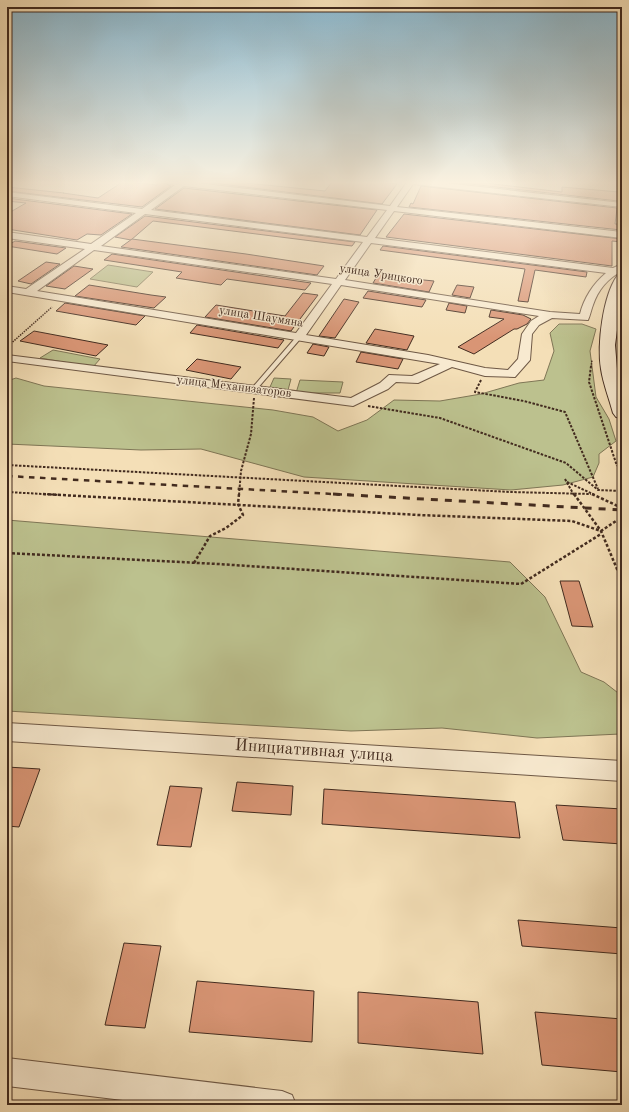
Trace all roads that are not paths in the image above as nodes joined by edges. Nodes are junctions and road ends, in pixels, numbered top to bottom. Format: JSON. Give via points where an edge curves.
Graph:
{"nodes":[{"id":1,"x":112,"y":234,"type":"edge"},
{"id":2,"x":321,"y":234,"type":"edge"},
{"id":3,"x":374,"y":234,"type":"edge"},
{"id":4,"x":7,"y":235,"type":"edge"},
{"id":5,"x":370,"y":240,"type":"junction"},
{"id":6,"x":93,"y":247,"type":"junction"},
{"id":7,"x":619,"y":272,"type":"edge"},
{"id":8,"x":339,"y":282,"type":"junction"},
{"id":9,"x":7,"y":289,"type":"edge"},
{"id":10,"x":29,"y":292,"type":"junction"},
{"id":11,"x":550,"y":315,"type":"junction"},
{"id":12,"x":622,"y":316,"type":"edge"},
{"id":13,"x":299,"y":337,"type":"junction"},
{"id":14,"x":7,"y":358,"type":"edge"},
{"id":15,"x":452,"y":363,"type":"junction"},
{"id":16,"x":622,"y":379,"type":"edge"},
{"id":17,"x":254,"y":390,"type":"junction"},
{"id":18,"x":622,"y":413,"type":"edge"},
{"id":19,"x":7,"y":732,"type":"edge"},
{"id":20,"x":622,"y":771,"type":"edge"},
{"id":21,"x":7,"y":1072,"type":"edge"},
{"id":22,"x":282,"y":1105,"type":"edge"}],
"edges":[{"from":1,"to":6,"type":"street"},
{"from":2,"to":5,"type":"street"},
{"from":3,"to":5,"type":"street"},
{"from":4,"to":6,"type":"street","name":"улица Урицкого"},
{"from":5,"to":7,"type":"street"},
{"from":5,"to":8,"type":"street"},
{"from":6,"to":8,"type":"street","name":"улица Урицкого"},
{"from":6,"to":10,"type":"street"},
{"from":7,"to":11,"type":"street","name":"улица Урицкого","via":[[596,288],[586,305],[584,318]]},
{"from":7,"to":18,"type":"main road","via":[[607,346],[608,369]]},
{"from":8,"to":11,"type":"street","name":"улица Урицкого"},
{"from":8,"to":13,"type":"street"},
{"from":9,"to":10,"type":"street","name":"улица Шаумяна"},
{"from":10,"to":13,"type":"street","name":"улица Шаумяна"},
{"from":11,"to":15,"type":"street","name":"улица Шаумяна","via":[[536,323],[527,334],[524,360],[511,374],[485,372]]},
{"from":12,"to":16,"type":"main road","via":[[618,349]]},
{"from":13,"to":15,"type":"street","name":"улица Шаумяна"},
{"from":13,"to":17,"type":"lane"},
{"from":14,"to":17,"type":"street","name":"улица Механизаторов"},
{"from":15,"to":17,"type":"street","name":"улица Механизаторов","via":[[414,380],[393,378],[384,386],[354,402]]},
{"from":19,"to":20,"type":"street","name":"Инициативная улица"},
{"from":21,"to":22,"type":"street"}]}
